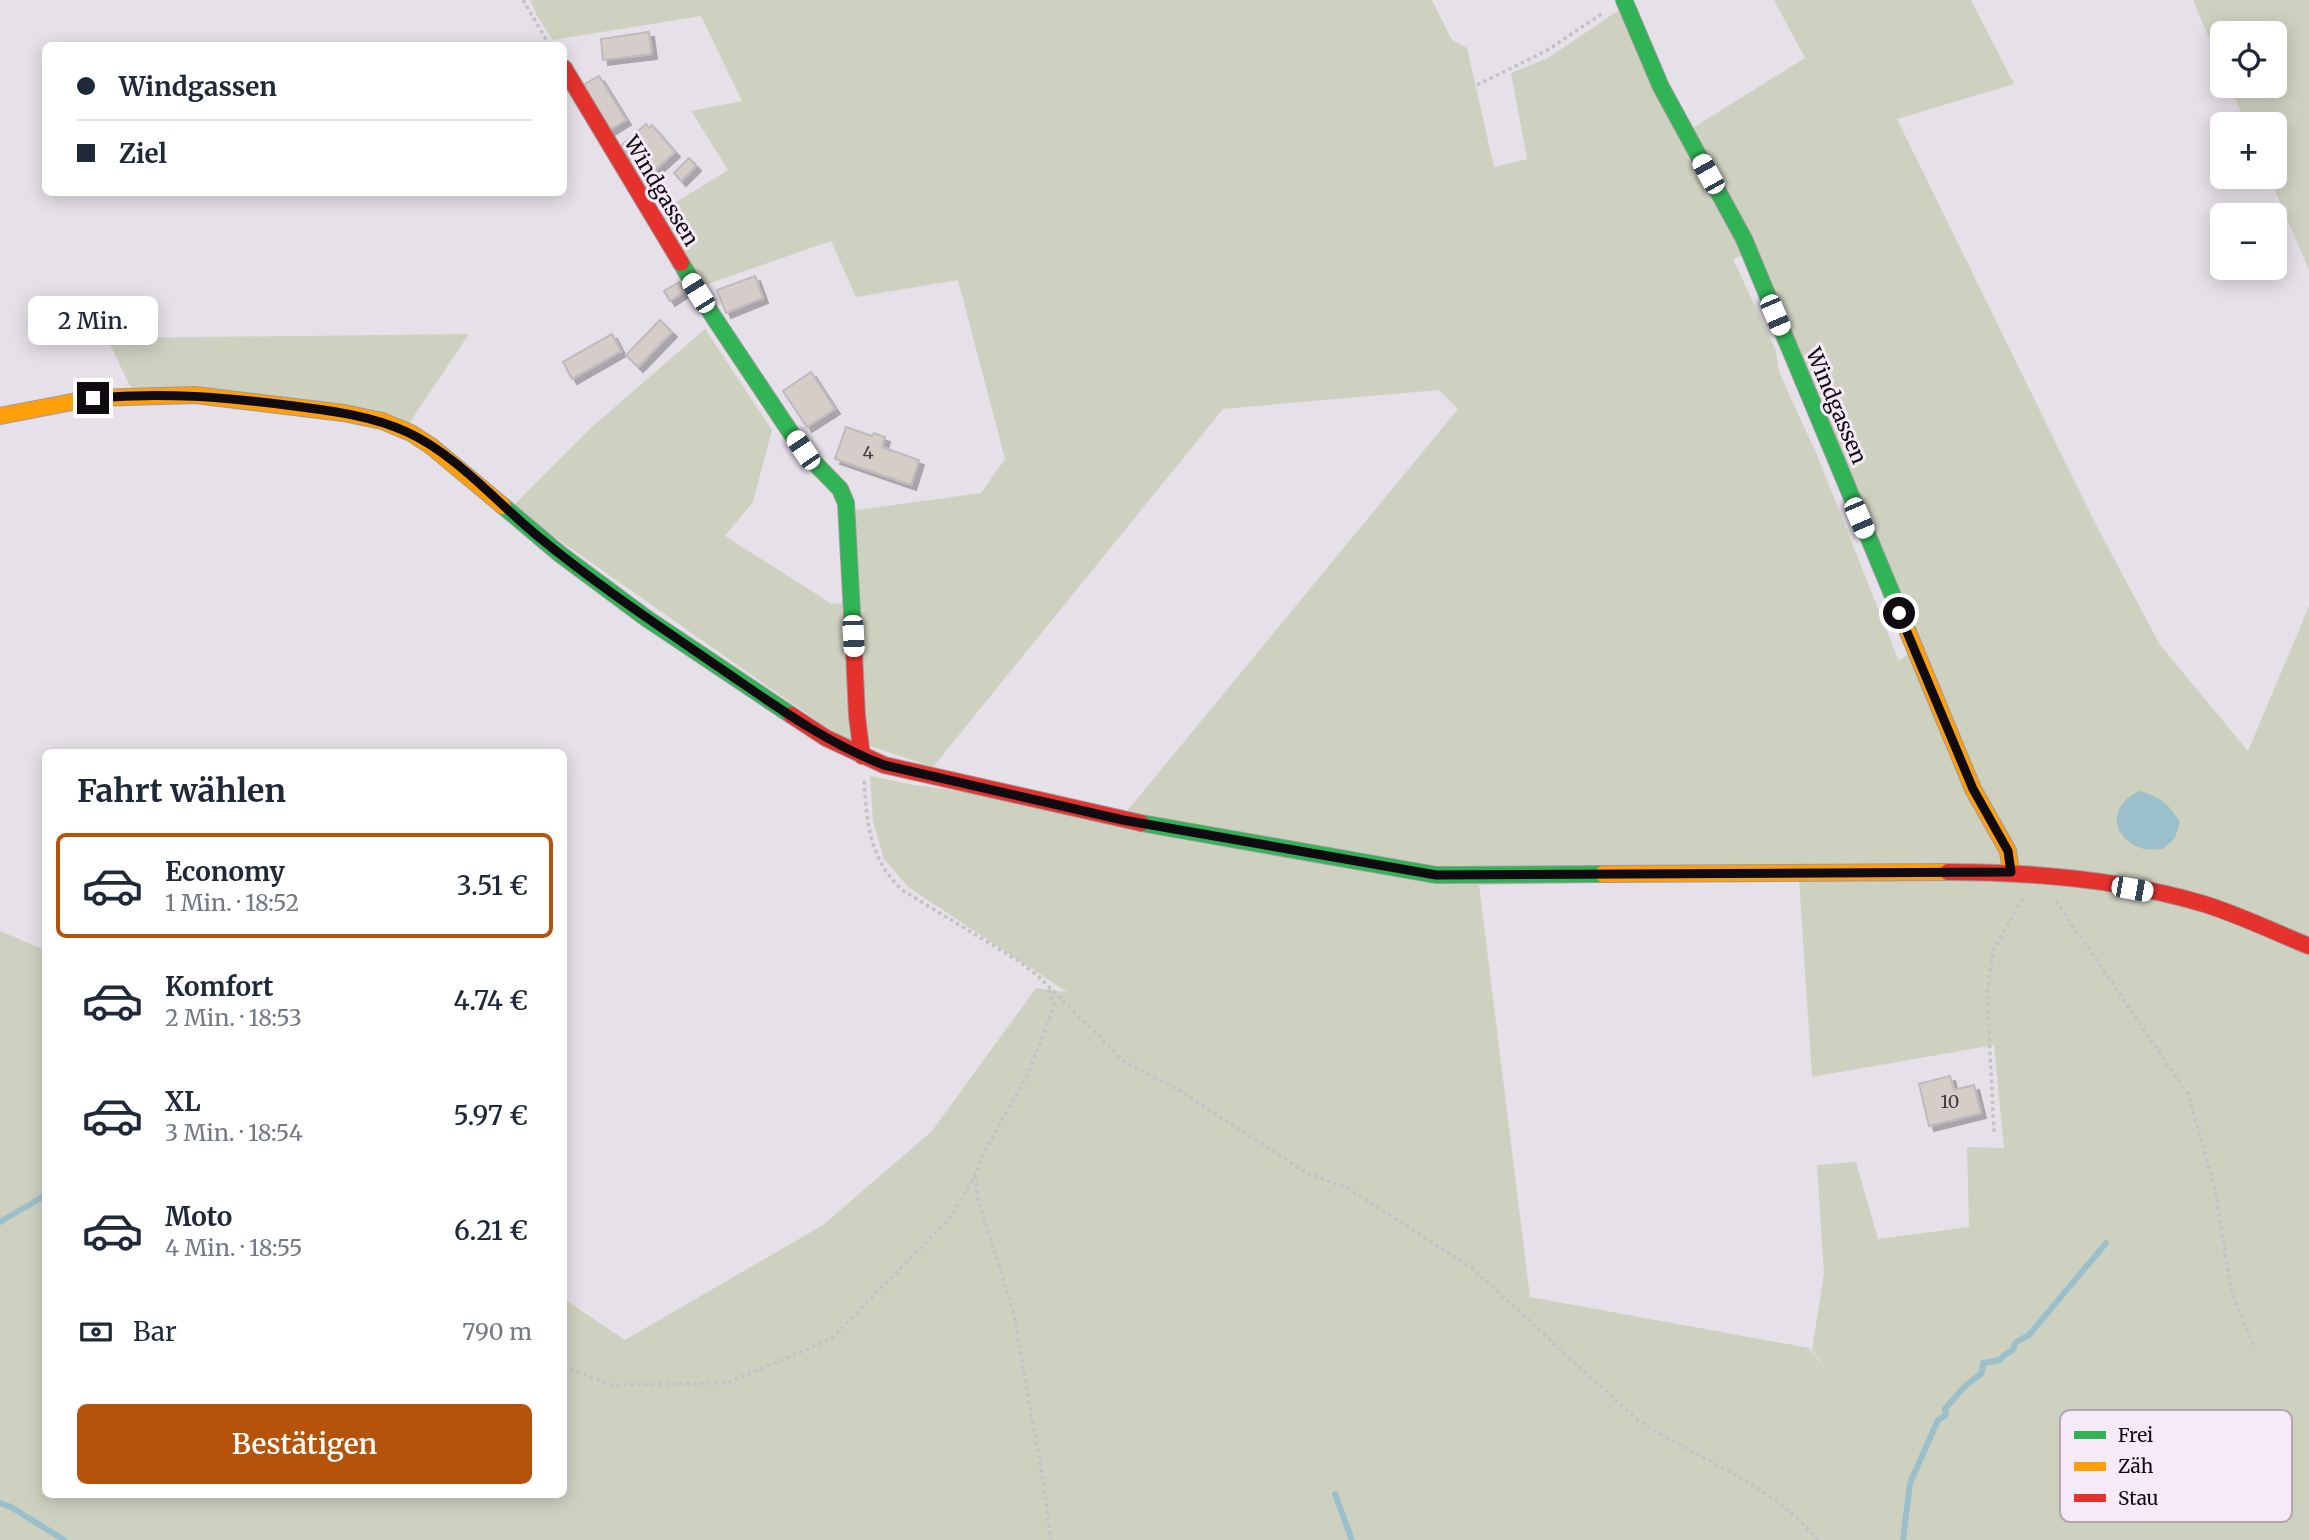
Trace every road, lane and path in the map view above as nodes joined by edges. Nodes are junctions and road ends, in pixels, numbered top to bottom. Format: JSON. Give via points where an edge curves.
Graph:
{"nodes":[{"id":1,"x":523,"y":0,"type":"edge"},
{"id":2,"x":1618,"y":4,"type":"edge"},
{"id":3,"x":548,"y":42,"type":"edge"},
{"id":4,"x":567,"y":73,"type":"edge"},
{"id":5,"x":1477,"y":85,"type":"dead end"},
{"id":6,"x":0,"y":416,"type":"edge"},
{"id":7,"x":862,"y":756,"type":"junction"},
{"id":8,"x":2011,"y":872,"type":"junction"},
{"id":9,"x":2037,"y":874,"type":"junction"},
{"id":10,"x":2309,"y":946,"type":"edge"},
{"id":11,"x":1048,"y":988,"type":"junction"},
{"id":12,"x":1994,"y":1132,"type":"dead end"},
{"id":13,"x":975,"y":1175,"type":"junction"},
{"id":14,"x":2255,"y":1349,"type":"dead end"},
{"id":15,"x":567,"y":1367,"type":"edge"},
{"id":16,"x":1051,"y":1540,"type":"edge"},
{"id":17,"x":1818,"y":1540,"type":"edge"}],
"edges":[{"from":1,"to":3,"type":"path"},
{"from":2,"to":5,"type":"path","via":[[1546,51]]},
{"from":2,"to":8,"type":"street","name":"Windgassen","via":[[1744,239],[1973,789],[2008,851]]},
{"from":4,"to":7,"type":"street","name":"Windgassen","via":[[711,313],[803,450],[840,489],[846,503]]},
{"from":6,"to":7,"type":"street","via":[[93,398],[195,395],[382,421],[431,446],[560,554],[646,618],[805,726]]},
{"from":7,"to":8,"type":"street","via":[[884,765],[1123,820],[1436,875]]},
{"from":7,"to":11,"type":"path","via":[[869,830],[887,875],[921,903],[1017,960]]},
{"from":8,"to":9,"type":"street"},
{"from":9,"to":10,"type":"street","via":[[2189,900]]},
{"from":9,"to":12,"type":"path","via":[[1993,951],[1988,975]]},
{"from":9,"to":14,"type":"path","via":[[2188,1094],[2214,1188],[2231,1290]]},
{"from":11,"to":13,"type":"path","via":[[1054,1006],[1049,1023]]},
{"from":11,"to":17,"type":"path","via":[[1125,1062],[1180,1091],[1305,1172],[1349,1189],[1472,1268],[1635,1418],[1774,1498]]},
{"from":13,"to":15,"type":"path","via":[[949,1219],[831,1339],[727,1382],[612,1385]]},
{"from":13,"to":16,"type":"path","via":[[1013,1311]]}]}
